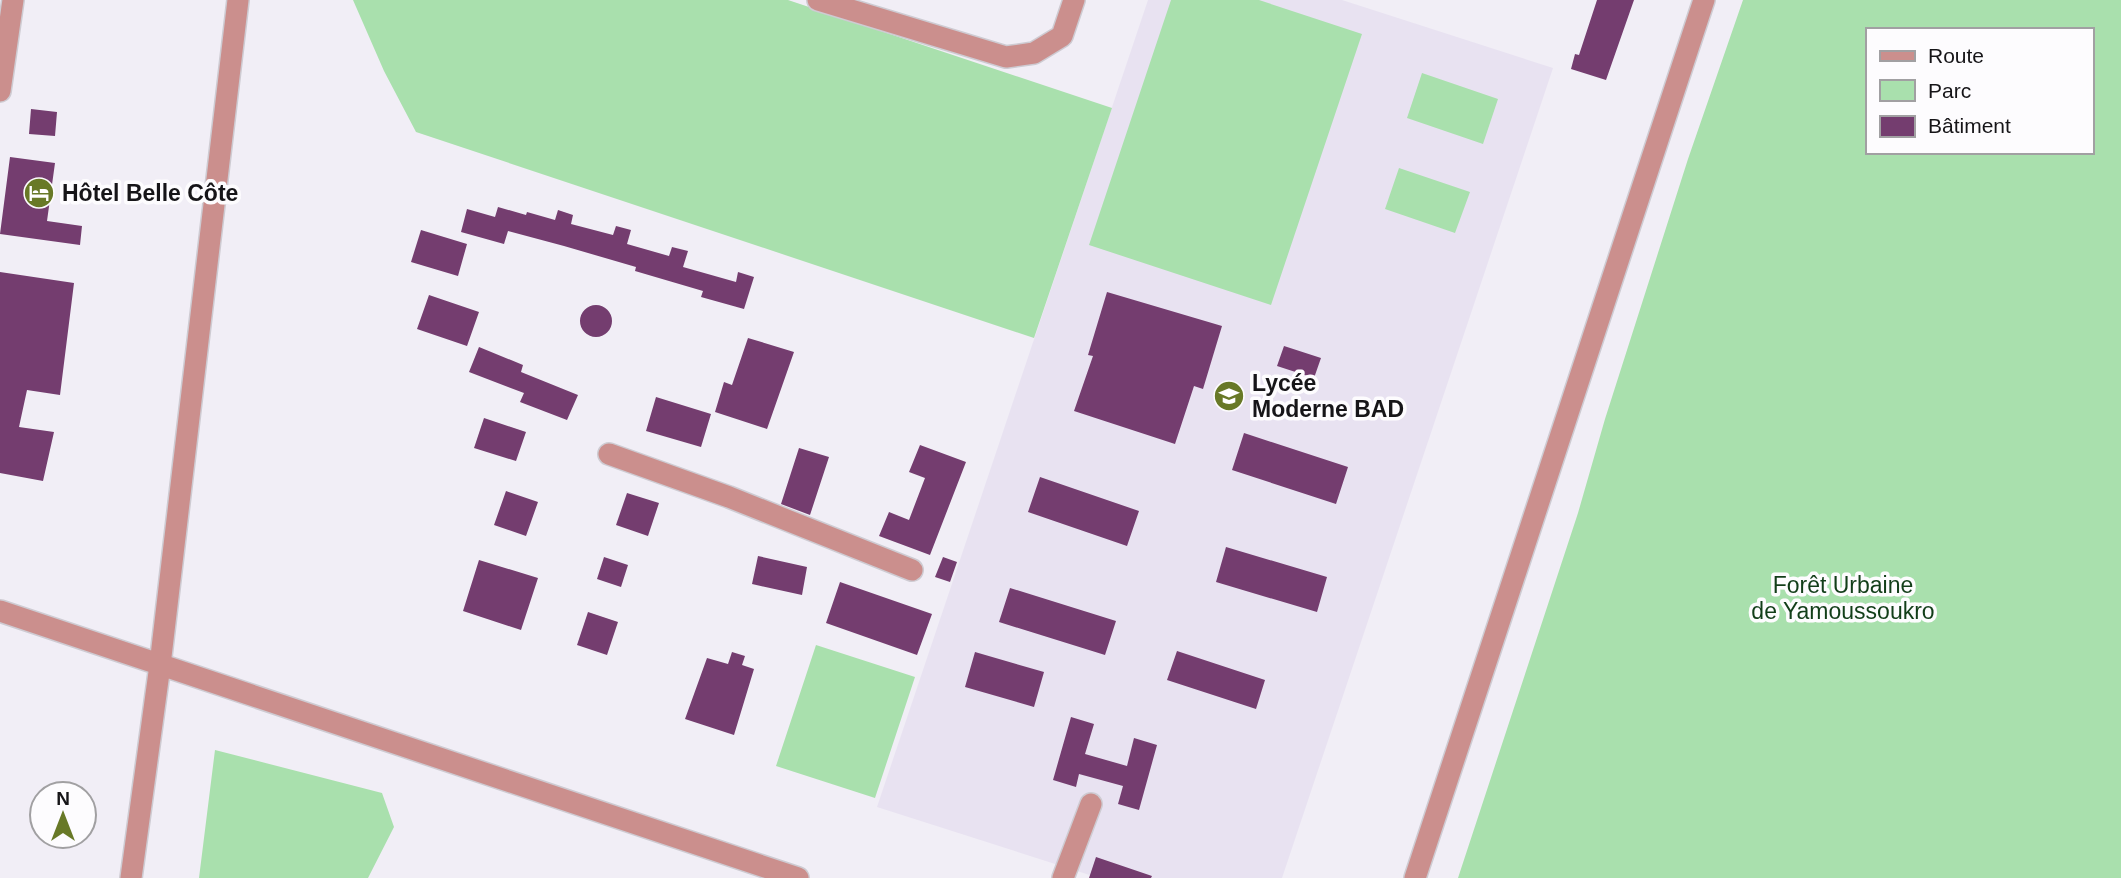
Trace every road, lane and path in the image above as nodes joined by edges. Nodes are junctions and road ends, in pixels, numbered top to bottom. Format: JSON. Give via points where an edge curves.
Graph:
{"nodes":[{"id":1,"x":13,"y":0,"type":"edge"},
{"id":2,"x":238,"y":0,"type":"edge"},
{"id":3,"x":818,"y":0,"type":"edge"},
{"id":4,"x":1074,"y":0,"type":"edge"},
{"id":5,"x":1704,"y":0,"type":"edge"},
{"id":6,"x":0,"y":91,"type":"edge"},
{"id":7,"x":610,"y":454,"type":"dead end"},
{"id":8,"x":912,"y":570,"type":"dead end"},
{"id":9,"x":0,"y":611,"type":"edge"},
{"id":10,"x":160,"y":665,"type":"junction"},
{"id":11,"x":1091,"y":804,"type":"dead end"},
{"id":12,"x":131,"y":878,"type":"edge"},
{"id":13,"x":798,"y":878,"type":"edge"},
{"id":14,"x":1063,"y":878,"type":"edge"},
{"id":15,"x":1415,"y":878,"type":"edge"}],
"edges":[{"from":1,"to":6,"type":"street"},
{"from":2,"to":10,"type":"street"},
{"from":3,"to":4,"type":"street","via":[[1006,57],[1034,53],[1062,36]]},
{"from":5,"to":15,"type":"street"},
{"from":7,"to":8,"type":"street"},
{"from":9,"to":10,"type":"street"},
{"from":10,"to":12,"type":"street"},
{"from":10,"to":13,"type":"street"},
{"from":11,"to":14,"type":"street"}]}
